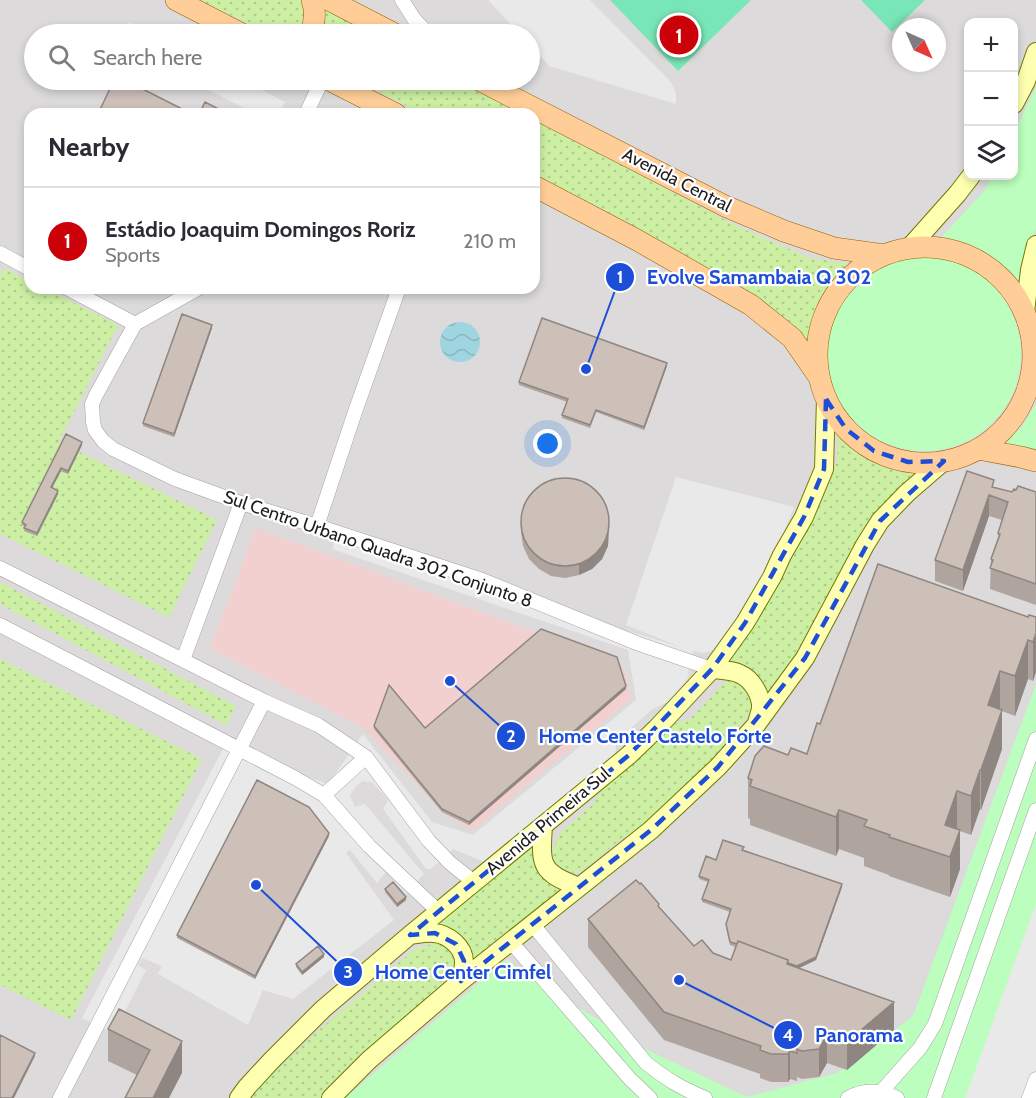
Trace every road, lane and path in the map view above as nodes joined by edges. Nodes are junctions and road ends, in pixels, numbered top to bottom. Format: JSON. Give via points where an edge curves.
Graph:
{"nodes":[{"id":1,"x":176,"y":0,"type":"edge"},
{"id":2,"x":312,"y":0,"type":"edge"},
{"id":3,"x":329,"y":0,"type":"edge"},
{"id":4,"x":402,"y":0,"type":"edge"},
{"id":5,"x":223,"y":24,"type":"edge"},
{"id":6,"x":314,"y":24,"type":"edge"},
{"id":7,"x":370,"y":24,"type":"edge"},
{"id":8,"x":419,"y":24,"type":"edge"},
{"id":9,"x":1036,"y":52,"type":"edge"},
{"id":10,"x":318,"y":90,"type":"edge"},
{"id":11,"x":360,"y":90,"type":"edge"},
{"id":12,"x":499,"y":90,"type":"edge"},
{"id":13,"x":1018,"y":96,"type":"edge"},
{"id":14,"x":309,"y":108,"type":"edge"},
{"id":15,"x":387,"y":108,"type":"edge"},
{"id":16,"x":534,"y":108,"type":"edge"},
{"id":17,"x":540,"y":111,"type":"edge"},
{"id":18,"x":968,"y":180,"type":"edge"},
{"id":19,"x":540,"y":189,"type":"edge"},
{"id":20,"x":1036,"y":245,"type":"edge"},
{"id":21,"x":910,"y":247,"type":"junction"},
{"id":22,"x":0,"y":253,"type":"edge"},
{"id":23,"x":884,"y":255,"type":"junction"},
{"id":24,"x":24,"y":266,"type":"edge"},
{"id":25,"x":78,"y":294,"type":"edge"},
{"id":26,"x":188,"y":294,"type":"edge"},
{"id":27,"x":397,"y":294,"type":"edge"},
{"id":28,"x":1031,"y":323,"type":"edge"},
{"id":29,"x":135,"y":324,"type":"junction"},
{"id":30,"x":819,"y":377,"type":"junction"},
{"id":31,"x":826,"y":399,"type":"junction"},
{"id":32,"x":978,"y":449,"type":"junction"},
{"id":33,"x":1036,"y":461,"type":"edge"},
{"id":34,"x":944,"y":462,"type":"junction"},
{"id":35,"x":241,"y":503,"type":"junction"},
{"id":36,"x":317,"y":525,"type":"junction"},
{"id":37,"x":0,"y":568,"type":"edge"},
{"id":38,"x":0,"y":625,"type":"edge"},
{"id":39,"x":183,"y":660,"type":"junction"},
{"id":40,"x":712,"y":669,"type":"junction"},
{"id":41,"x":264,"y":701,"type":"junction"},
{"id":42,"x":756,"y":725,"type":"junction"},
{"id":43,"x":1036,"y":739,"type":"edge"},
{"id":44,"x":239,"y":748,"type":"junction"},
{"id":45,"x":366,"y":758,"type":"junction"},
{"id":46,"x":324,"y":795,"type":"junction"},
{"id":47,"x":1036,"y":810,"type":"edge"},
{"id":48,"x":543,"y":826,"type":"junction"},
{"id":49,"x":474,"y":882,"type":"junction"},
{"id":50,"x":579,"y":887,"type":"junction"},
{"id":51,"x":439,"y":912,"type":"junction"},
{"id":52,"x":532,"y":925,"type":"junction"},
{"id":53,"x":410,"y":935,"type":"junction"},
{"id":54,"x":511,"y":942,"type":"junction"},
{"id":55,"x":461,"y":981,"type":"junction"},
{"id":56,"x":1036,"y":1079,"type":"edge"},
{"id":57,"x":880,"y":1092,"type":"junction"},
{"id":58,"x":60,"y":1098,"type":"edge"},
{"id":59,"x":239,"y":1098,"type":"edge"},
{"id":60,"x":331,"y":1098,"type":"edge"},
{"id":61,"x":650,"y":1098,"type":"edge"},
{"id":62,"x":705,"y":1098,"type":"edge"},
{"id":63,"x":848,"y":1098,"type":"edge"},
{"id":64,"x":897,"y":1098,"type":"edge"},
{"id":65,"x":934,"y":1098,"type":"edge"},
{"id":66,"x":1029,"y":1098,"type":"edge"}],
"edges":[{"from":1,"to":5,"type":"main road"},
{"from":2,"to":6,"type":"main road"},
{"from":3,"to":7,"type":"main road"},
{"from":4,"to":8,"type":"street"},
{"from":9,"to":13,"type":"main road"},
{"from":10,"to":14,"type":"street"},
{"from":11,"to":15,"type":"main road"},
{"from":12,"to":16,"type":"main road","name":"Avenida Central"},
{"from":17,"to":23,"type":"main road","name":"Avenida Central","via":[[725,206],[784,231],[834,248]]},
{"from":18,"to":21,"type":"main road"},
{"from":19,"to":30,"type":"main road","via":[[751,305],[792,338]]},
{"from":20,"to":28,"type":"main road","via":[[1030,270]]},
{"from":21,"to":23,"type":"main road"},
{"from":21,"to":28,"type":"main road","via":[[938,247],[966,254],[990,267],[1011,287]]},
{"from":22,"to":24,"type":"street"},
{"from":23,"to":30,"type":"main road","via":[[855,273],[832,300],[817,351]]},
{"from":25,"to":29,"type":"street"},
{"from":26,"to":29,"type":"street"},
{"from":27,"to":36,"type":"street"},
{"from":28,"to":32,"type":"main road","via":[[1034,361],[1026,396],[1006,427]]},
{"from":29,"to":35,"type":"street","name":"Sul Centro Urbano Quadra 302 Conjunto 8","via":[[92,404],[95,430],[113,449],[175,479]]},
{"from":30,"to":31,"type":"main road"},
{"from":31,"to":34,"type":"main road","via":[[846,429],[874,451],[908,462]]},
{"from":31,"to":40,"type":"main road","name":"Avenida Primeira Sul","via":[[824,469],[804,517],[745,623]]},
{"from":32,"to":33,"type":"main road"},
{"from":32,"to":34,"type":"main road"},
{"from":34,"to":42,"type":"main road","via":[[880,521],[805,658]]},
{"from":35,"to":36,"type":"street","name":"Sul Centro Urbano Quadra 302 Conjunto 8"},
{"from":35,"to":39,"type":"street"},
{"from":36,"to":40,"type":"street","name":"Sul Centro Urbano Quadra 302 Conjunto 8","via":[[482,580],[639,644]]},
{"from":37,"to":39,"type":"street"},
{"from":38,"to":44,"type":"street"},
{"from":39,"to":41,"type":"street"},
{"from":40,"to":42,"type":"main road","via":[[740,674],[755,687],[761,708]]},
{"from":40,"to":48,"type":"main road","name":"Avenida Primeira Sul","via":[[629,755]]},
{"from":41,"to":44,"type":"street"},
{"from":41,"to":45,"type":"street","via":[[318,725]]},
{"from":42,"to":50,"type":"main road","via":[[651,831]]},
{"from":43,"to":57,"type":"street","via":[[934,1024],[920,1048]]},
{"from":44,"to":46,"type":"street"},
{"from":44,"to":58,"type":"street"},
{"from":45,"to":46,"type":"street"},
{"from":45,"to":49,"type":"street","via":[[429,841]]},
{"from":46,"to":51,"type":"street","via":[[369,846]]},
{"from":47,"to":65,"type":"street"},
{"from":48,"to":49,"type":"main road","name":"Avenida Primeira Sul"},
{"from":48,"to":50,"type":"main road","via":[[542,856],[546,869]]},
{"from":49,"to":51,"type":"main road","name":"Avenida Primeira Sul"},
{"from":50,"to":52,"type":"main road"},
{"from":51,"to":53,"type":"main road","name":"Avenida Primeira Sul"},
{"from":52,"to":54,"type":"main road"},
{"from":52,"to":62,"type":"street","via":[[645,1063],[667,1080]]},
{"from":53,"to":55,"type":"main road","via":[[435,933],[456,944],[464,961]]},
{"from":53,"to":59,"type":"main road","name":"Avenida Primeira Sul","via":[[302,1029]]},
{"from":54,"to":55,"type":"main road"},
{"from":54,"to":61,"type":"street"},
{"from":55,"to":60,"type":"main road"},
{"from":56,"to":66,"type":"street"},
{"from":57,"to":63,"type":"street","via":[[860,1092]]},
{"from":57,"to":64,"type":"street"}]}
